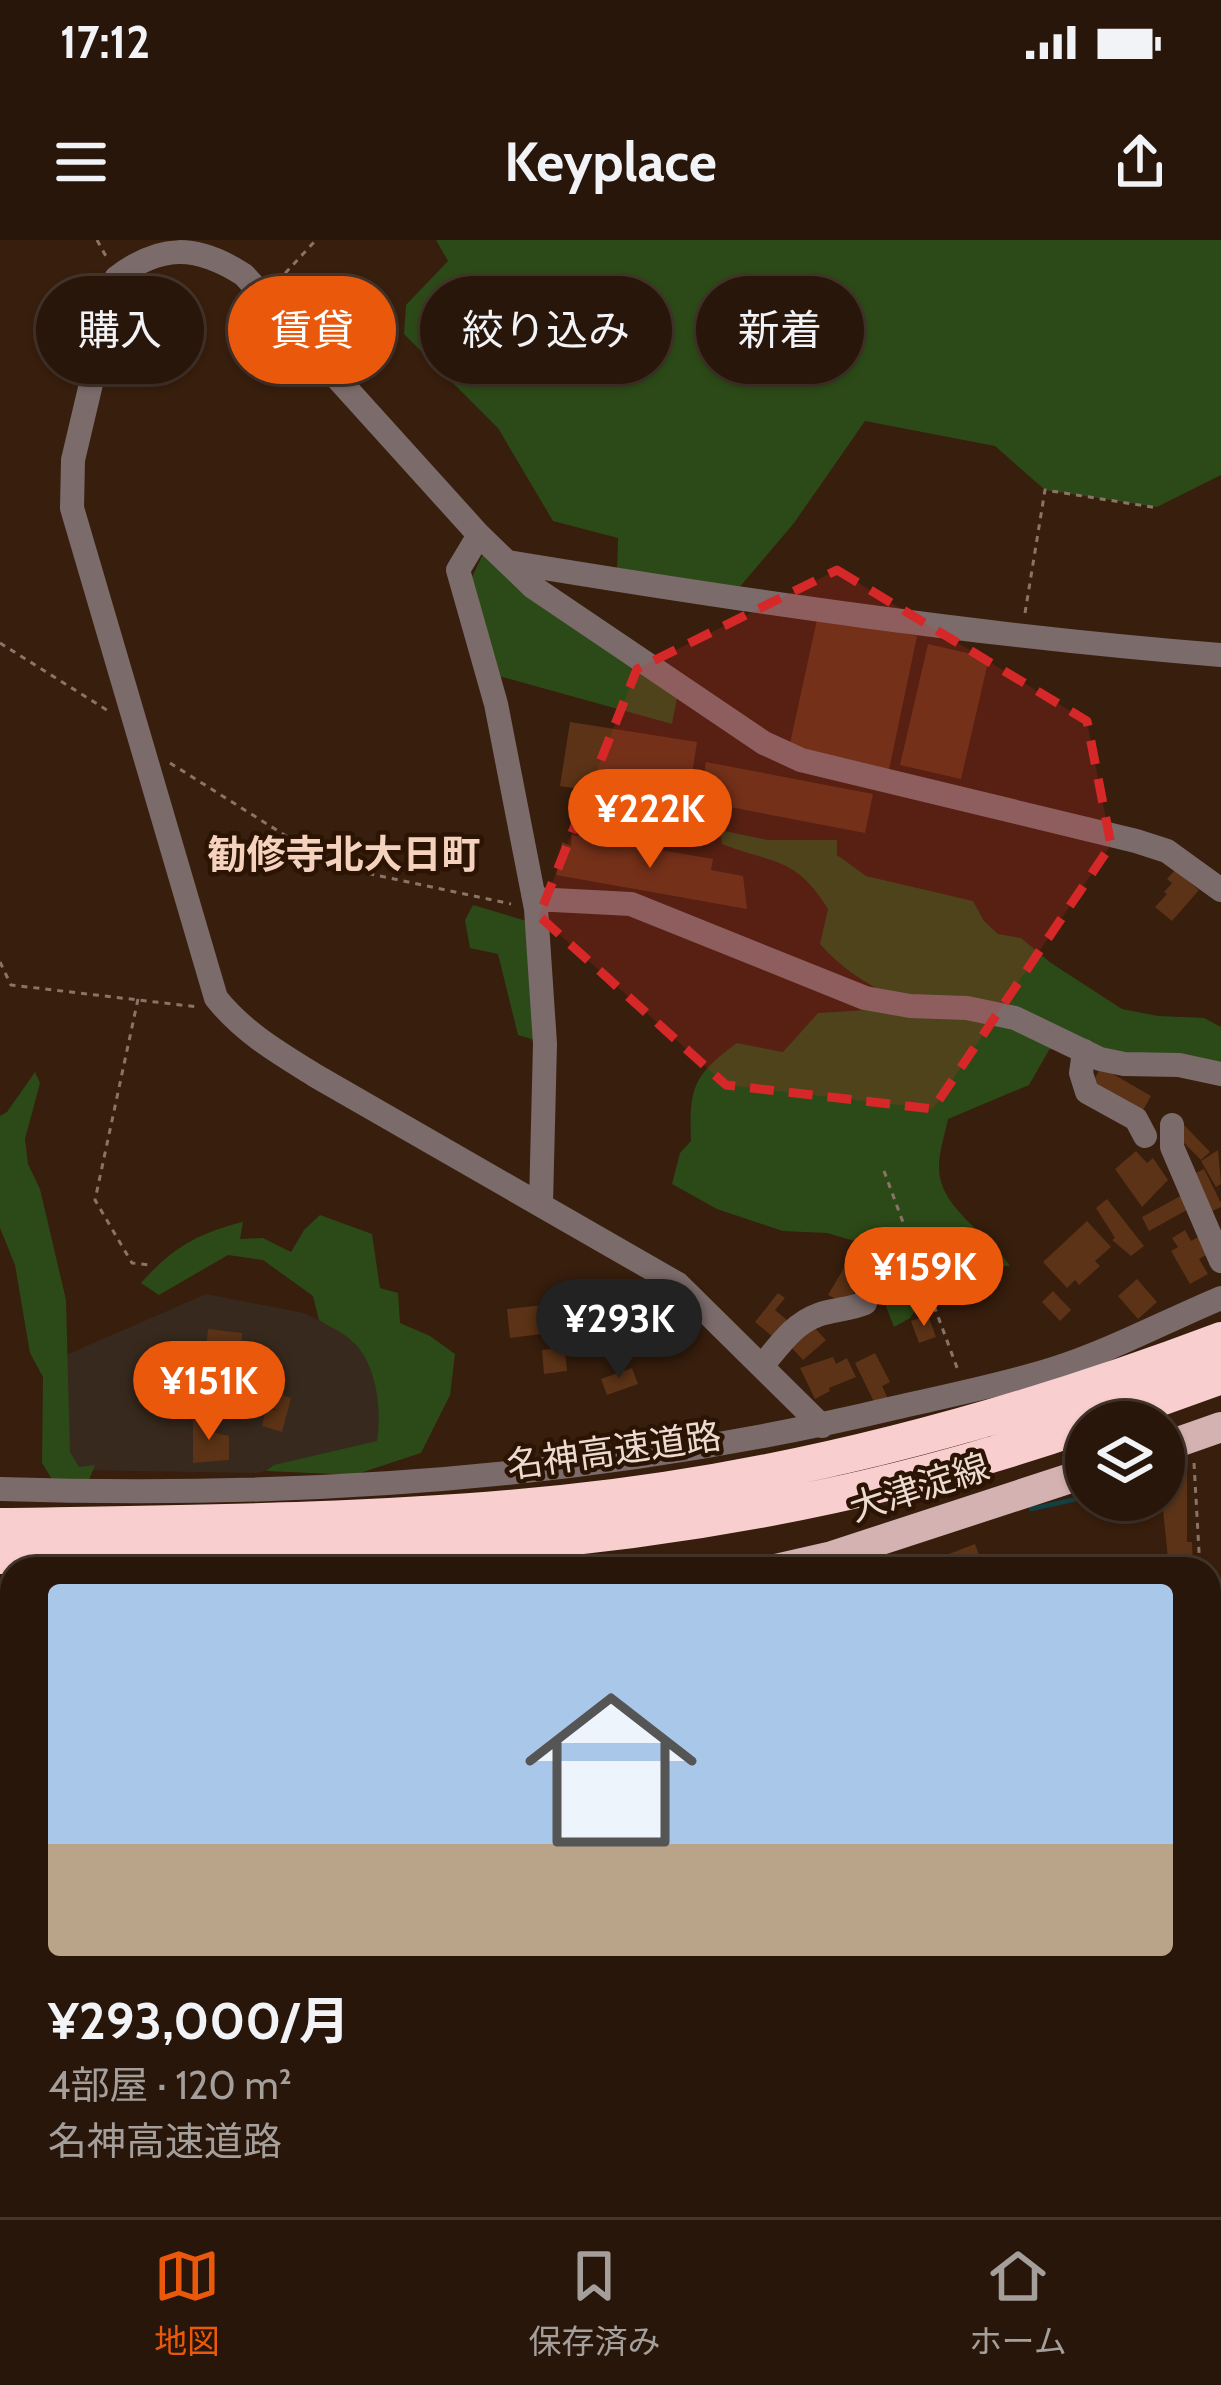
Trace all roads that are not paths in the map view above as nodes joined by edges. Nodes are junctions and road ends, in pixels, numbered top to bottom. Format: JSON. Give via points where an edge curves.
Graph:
{"nodes":[{"id":1,"x":479,"y":535,"type":"junction"},
{"id":2,"x":508,"y":562,"type":"junction"},
{"id":3,"x":1221,"y":655,"type":"edge"},
{"id":4,"x":1221,"y":890,"type":"edge"},
{"id":5,"x":535,"y":904,"type":"junction"},
{"id":6,"x":1084,"y":1051,"type":"junction"},
{"id":7,"x":1221,"y":1074,"type":"edge"},
{"id":8,"x":1172,"y":1125,"type":"dead end"},
{"id":9,"x":1145,"y":1136,"type":"dead end"},
{"id":10,"x":541,"y":1203,"type":"junction"},
{"id":11,"x":1221,"y":1261,"type":"edge"},
{"id":12,"x":869,"y":1289,"type":"dead end"},
{"id":13,"x":1221,"y":1298,"type":"edge"},
{"id":14,"x":1221,"y":1340,"type":"edge"},
{"id":15,"x":762,"y":1366,"type":"junction"},
{"id":16,"x":1221,"y":1376,"type":"edge"},
{"id":17,"x":1151,"y":1401,"type":"edge"},
{"id":18,"x":822,"y":1426,"type":"junction"},
{"id":19,"x":1065,"y":1430,"type":"edge"},
{"id":20,"x":1065,"y":1480,"type":"edge"},
{"id":21,"x":0,"y":1489,"type":"edge"},
{"id":22,"x":0,"y":1526,"type":"edge"},
{"id":23,"x":0,"y":1556,"type":"edge"},
{"id":24,"x":828,"y":1557,"type":"edge"}],
"edges":[{"from":1,"to":2,"type":"street"},
{"from":1,"to":5,"type":"street","via":[[458,570],[496,704]]},
{"from":1,"to":10,"type":"street","via":[[244,275],[172,250],[140,259],[116,278],[73,460],[72,508],[206,971],[224,1008],[261,1041]]},
{"from":2,"to":3,"type":"street","via":[[751,602]]},
{"from":2,"to":4,"type":"street","via":[[778,752],[1136,841],[1167,851]]},
{"from":5,"to":6,"type":"street","via":[[631,904],[865,998],[1015,1018]]},
{"from":5,"to":10,"type":"street","via":[[545,1044]]},
{"from":6,"to":7,"type":"street","via":[[1124,1064]]},
{"from":6,"to":9,"type":"street","via":[[1087,1092],[1136,1119]]},
{"from":8,"to":11,"type":"street","via":[[1172,1147]]},
{"from":10,"to":15,"type":"street","via":[[678,1285]]},
{"from":12,"to":15,"type":"street","via":[[865,1303],[798,1324]]},
{"from":13,"to":18,"type":"street","via":[[1056,1369]]},
{"from":14,"to":22,"type":"highway","name":"名神高速道路","via":[[928,1435],[679,1487],[427,1515]]},
{"from":15,"to":18,"type":"street"},
{"from":16,"to":17,"type":"highway","name":"名神高速道路"},
{"from":18,"to":21,"type":"street","via":[[468,1480]]},
{"from":19,"to":23,"type":"highway","name":"名神高速道路","via":[[866,1487],[596,1532],[328,1553]]},
{"from":20,"to":24,"type":"main road","name":"大津淀線"}]}
